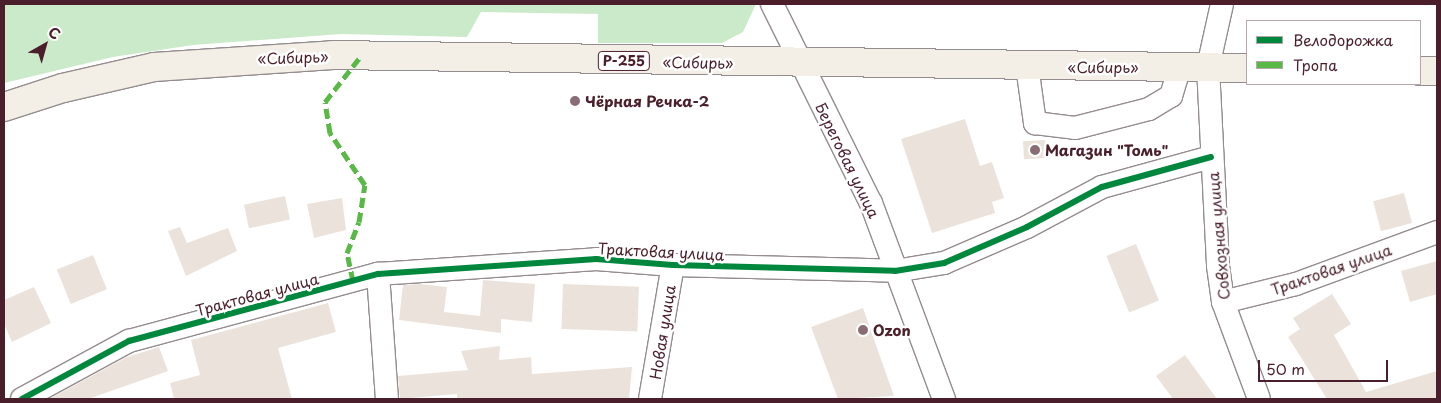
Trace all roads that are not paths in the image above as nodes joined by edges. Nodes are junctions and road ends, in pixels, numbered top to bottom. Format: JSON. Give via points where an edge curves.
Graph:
{"nodes":[{"id":1,"x":772,"y":4,"type":"edge"},
{"id":2,"x":1222,"y":4,"type":"edge"},
{"id":3,"x":799,"y":64,"type":"junction"},
{"id":4,"x":1027,"y":66,"type":"junction"},
{"id":5,"x":1180,"y":67,"type":"junction"},
{"id":6,"x":1208,"y":67,"type":"junction"},
{"id":7,"x":1246,"y":68,"type":"edge"},
{"id":8,"x":1421,"y":71,"type":"edge"},
{"id":9,"x":1437,"y":71,"type":"edge"},
{"id":10,"x":5,"y":107,"type":"edge"},
{"id":11,"x":1211,"y":157,"type":"junction"},
{"id":12,"x":1437,"y":232,"type":"edge"},
{"id":13,"x":673,"y":266,"type":"junction"},
{"id":14,"x":895,"y":271,"type":"junction"},
{"id":15,"x":378,"y":274,"type":"junction"},
{"id":16,"x":1223,"y":302,"type":"junction"},
{"id":17,"x":22,"y":399,"type":"edge"},
{"id":18,"x":387,"y":399,"type":"edge"},
{"id":19,"x":650,"y":399,"type":"edge"},
{"id":20,"x":944,"y":399,"type":"edge"},
{"id":21,"x":1259,"y":399,"type":"edge"}],
"edges":[{"from":1,"to":3,"type":"street","name":"Береговая улица"},
{"from":2,"to":6,"type":"street","name":"Совхозная улица"},
{"from":3,"to":4,"type":"highway","name":"«Сибирь»","number":"Р-255"},
{"from":3,"to":10,"type":"highway","name":"«Сибирь»","number":"Р-255","via":[[333,55],[233,60],[154,67],[63,88]]},
{"from":3,"to":14,"type":"street","name":"Береговая улица","via":[[871,203]]},
{"from":4,"to":5,"type":"highway","name":"«Сибирь»","number":"Р-255"},
{"from":4,"to":5,"type":"street","via":[[1035,123],[1074,128],[1149,109],[1171,96]]},
{"from":5,"to":6,"type":"highway","name":"«Сибирь»","number":"Р-255"},
{"from":6,"to":7,"type":"highway","name":"«Сибирь»","number":"Р-255"},
{"from":6,"to":11,"type":"street","name":"Совхозная улица"},
{"from":8,"to":9,"type":"highway"},
{"from":11,"to":14,"type":"street","name":"Трактовая улица","via":[[1102,187],[1026,228],[944,263]]},
{"from":11,"to":16,"type":"street","name":"Совхозная улица"},
{"from":12,"to":16,"type":"street","name":"Трактовая улица","via":[[1296,284]]},
{"from":13,"to":14,"type":"street","name":"Трактовая улица"},
{"from":13,"to":15,"type":"street","name":"Трактовая улица","via":[[596,259]]},
{"from":13,"to":19,"type":"street","name":"Новая улица"},
{"from":14,"to":20,"type":"street","name":"Береговая улица"},
{"from":15,"to":17,"type":"street","name":"Трактовая улица","via":[[129,341]]},
{"from":15,"to":18,"type":"street"},
{"from":16,"to":21,"type":"street","name":"Совхозная улица"}]}
